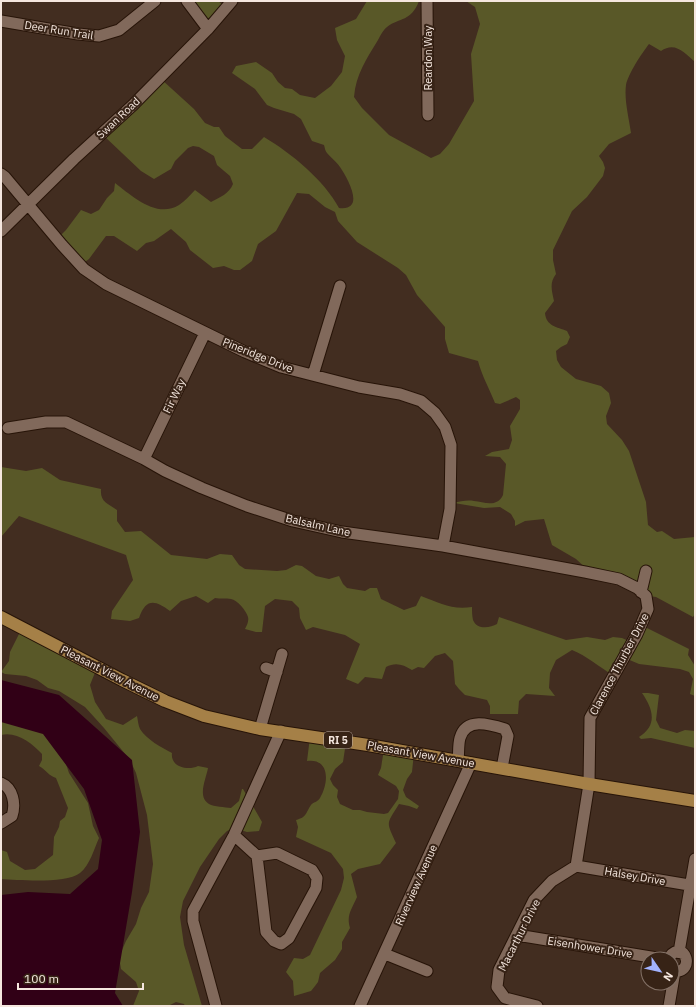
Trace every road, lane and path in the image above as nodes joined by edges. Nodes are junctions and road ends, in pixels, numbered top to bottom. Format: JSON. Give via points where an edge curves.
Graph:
{"nodes":[{"id":1,"x":155,"y":1,"type":"edge"},
{"id":2,"x":187,"y":1,"type":"edge"},
{"id":3,"x":232,"y":1,"type":"edge"},
{"id":4,"x":427,"y":1,"type":"edge"},
{"id":5,"x":1,"y":21,"type":"edge"},
{"id":6,"x":208,"y":30,"type":"junction"},
{"id":7,"x":428,"y":115,"type":"dead end"},
{"id":8,"x":1,"y":174,"type":"edge"},
{"id":9,"x":28,"y":205,"type":"junction"},
{"id":10,"x":1,"y":231,"type":"edge"},
{"id":11,"x":340,"y":286,"type":"dead end"},
{"id":12,"x":205,"y":333,"type":"junction"},
{"id":13,"x":313,"y":375,"type":"junction"},
{"id":14,"x":8,"y":428,"type":"dead end"},
{"id":15,"x":144,"y":459,"type":"junction"},
{"id":16,"x":443,"y":546,"type":"junction"},
{"id":17,"x":646,"y":571,"type":"dead end"},
{"id":18,"x":641,"y":592,"type":"junction"},
{"id":19,"x":1,"y":617,"type":"edge"},
{"id":20,"x":282,"y":654,"type":"dead end"},
{"id":21,"x":266,"y":668,"type":"dead end"},
{"id":22,"x":277,"y":672,"type":"junction"},
{"id":23,"x":260,"y":729,"type":"junction"},
{"id":24,"x":281,"y":731,"type":"junction"},
{"id":25,"x":458,"y":761,"type":"junction"},
{"id":26,"x":471,"y":763,"type":"junction"},
{"id":27,"x":502,"y":768,"type":"junction"},
{"id":28,"x":1,"y":782,"type":"edge"},
{"id":29,"x":589,"y":784,"type":"junction"},
{"id":30,"x":695,"y":801,"type":"edge"},
{"id":31,"x":1,"y":823,"type":"edge"},
{"id":32,"x":234,"y":835,"type":"junction"},
{"id":33,"x":257,"y":856,"type":"junction"},
{"id":34,"x":695,"y":859,"type":"edge"},
{"id":35,"x":576,"y":866,"type":"junction"},
{"id":36,"x":693,"y":886,"type":"edge"},
{"id":37,"x":516,"y":935,"type":"junction"},
{"id":38,"x":679,"y":951,"type":"edge"},
{"id":39,"x":680,"y":952,"type":"edge"},
{"id":40,"x":385,"y":954,"type":"junction"},
{"id":41,"x":640,"y":955,"type":"edge"},
{"id":42,"x":691,"y":964,"type":"edge"},
{"id":43,"x":680,"y":970,"type":"edge"},
{"id":44,"x":427,"y":971,"type":"dead end"},
{"id":45,"x":671,"y":991,"type":"edge"},
{"id":46,"x":216,"y":1006,"type":"edge"},
{"id":47,"x":360,"y":1006,"type":"edge"},
{"id":48,"x":536,"y":1006,"type":"edge"},
{"id":49,"x":669,"y":1006,"type":"edge"}],
"edges":[{"from":1,"to":5,"type":"street","name":"Deer Run Trail","via":[[119,30],[99,36]]},
{"from":2,"to":6,"type":"street"},
{"from":3,"to":6,"type":"street","name":"Swan Road"},
{"from":4,"to":7,"type":"street","name":"Reardon Way"},
{"from":6,"to":9,"type":"street","name":"Swan Road"},
{"from":8,"to":9,"type":"street","name":"Pineridge Drive"},
{"from":9,"to":10,"type":"street","name":"Swan Road"},
{"from":9,"to":12,"type":"street","name":"Pineridge Drive","via":[[84,269],[106,284]]},
{"from":11,"to":13,"type":"street"},
{"from":12,"to":13,"type":"street","name":"Pineridge Drive","via":[[281,367]]},
{"from":12,"to":15,"type":"street","name":"Fir Way"},
{"from":13,"to":16,"type":"street","name":"Pineridge Drive","via":[[400,394],[421,401],[435,412],[445,427],[451,445],[450,509]]},
{"from":14,"to":15,"type":"street","name":"Balsalm Lane","via":[[46,422],[66,422]]},
{"from":15,"to":16,"type":"street","name":"Balsalm Lane","via":[[202,488],[294,521],[342,532]]},
{"from":16,"to":18,"type":"street","name":"Balsalm Lane","via":[[619,579]]},
{"from":17,"to":18,"type":"street"},
{"from":18,"to":29,"type":"street","name":"Clarence Thurber Drive","via":[[646,596],[648,609],[637,634],[590,718]]},
{"from":19,"to":23,"type":"main road","name":"Pleasant View Avenue","number":"RI 5","via":[[165,701],[204,716]]},
{"from":20,"to":22,"type":"street"},
{"from":21,"to":22,"type":"street"},
{"from":22,"to":23,"type":"street"},
{"from":23,"to":24,"type":"main road","name":"Pleasant View Avenue","number":"RI 5"},
{"from":24,"to":25,"type":"main road","name":"Pleasant View Avenue","number":"RI 5"},
{"from":24,"to":32,"type":"street"},
{"from":25,"to":26,"type":"main road","name":"Pleasant View Avenue","number":"RI 5"},
{"from":25,"to":27,"type":"street","via":[[460,738],[465,728],[473,724],[490,724],[504,729],[508,736]]},
{"from":26,"to":27,"type":"main road","name":"Pleasant View Avenue","number":"RI 5"},
{"from":26,"to":40,"type":"street","name":"Riverview Avenue"},
{"from":27,"to":29,"type":"main road","name":"Pleasant View Avenue","number":"RI 5"},
{"from":28,"to":31,"type":"street","via":[[9,788],[14,802],[12,816]]},
{"from":29,"to":30,"type":"main road","name":"Pleasant View Avenue","number":"RI 5"},
{"from":29,"to":35,"type":"street"},
{"from":32,"to":33,"type":"street"},
{"from":32,"to":46,"type":"street","via":[[193,911],[193,921]]},
{"from":33,"to":33,"type":"street","via":[[277,853],[312,870],[317,878],[316,888],[289,938],[281,944],[274,941],[266,932]]},
{"from":34,"to":36,"type":"street"},
{"from":35,"to":36,"type":"street","name":"Halsey Drive"},
{"from":35,"to":37,"type":"street","name":"Macarthur Drive","via":[[552,881],[534,900]]},
{"from":36,"to":38,"type":"street"},
{"from":37,"to":41,"type":"street","name":"Eisenhower Drive"},
{"from":37,"to":48,"type":"street","name":"Macarthur Drive","via":[[499,970],[497,987],[505,998]]},
{"from":39,"to":42,"type":"street"},
{"from":40,"to":44,"type":"street"},
{"from":40,"to":47,"type":"street","name":"Riverview Avenue"},
{"from":42,"to":43,"type":"street"},
{"from":45,"to":49,"type":"street"}]}
